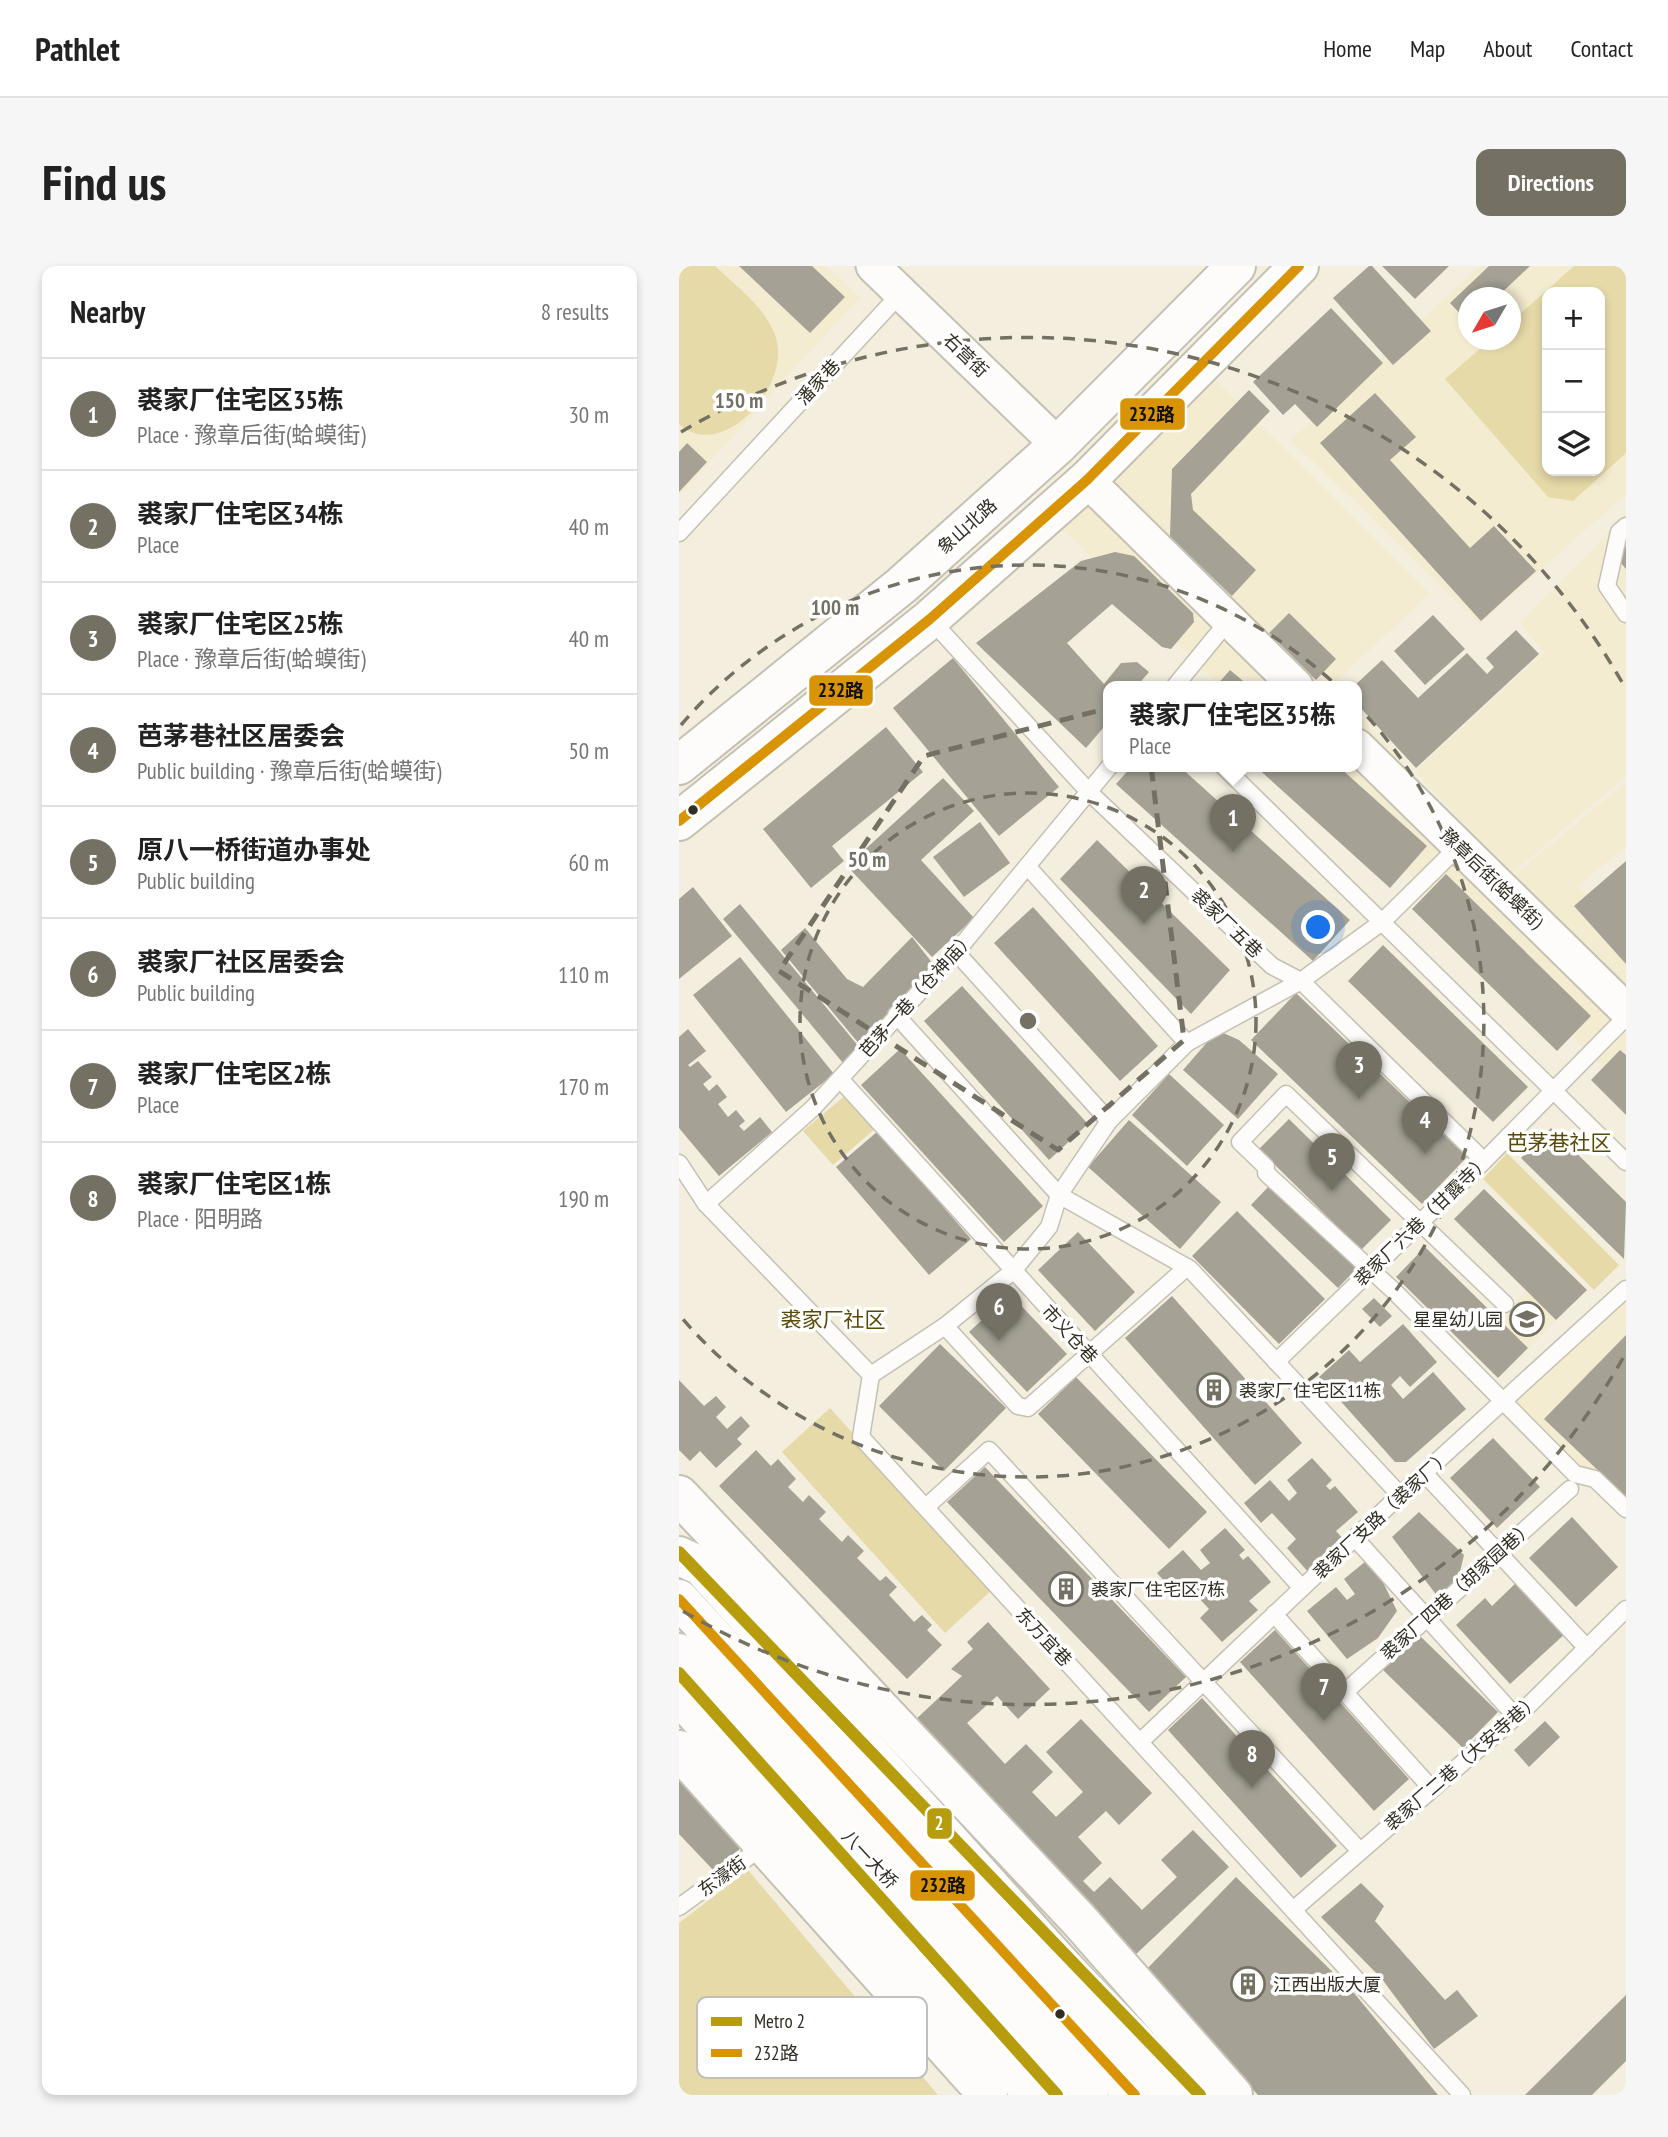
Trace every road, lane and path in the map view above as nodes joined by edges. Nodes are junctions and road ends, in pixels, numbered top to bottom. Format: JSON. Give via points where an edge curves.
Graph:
{"nodes":[{"id":1,"x":873,"y":266,"type":"edge"},
{"id":2,"x":1236,"y":266,"type":"edge"},
{"id":3,"x":1299,"y":266,"type":"edge"},
{"id":4,"x":901,"y":293,"type":"junction"},
{"id":5,"x":1058,"y":445,"type":"junction"},
{"id":6,"x":1087,"y":481,"type":"junction"},
{"id":7,"x":1626,"y":526,"type":"edge"},
{"id":8,"x":679,"y":533,"type":"edge"},
{"id":9,"x":1626,"y":614,"type":"edge"},
{"id":10,"x":930,"y":620,"type":"junction"},
{"id":11,"x":1229,"y":620,"type":"junction"},
{"id":12,"x":1179,"y":681,"type":"edge"},
{"id":13,"x":1291,"y":681,"type":"edge"},
{"id":14,"x":1362,"y":751,"type":"edge"},
{"id":15,"x":679,"y":765,"type":"edge"},
{"id":16,"x":1105,"y":772,"type":"edge"},
{"id":17,"x":1229,"y":772,"type":"edge"},
{"id":18,"x":1089,"y":792,"type":"junction"},
{"id":19,"x":679,"y":821,"type":"edge"},
{"id":20,"x":1459,"y":846,"type":"junction"},
{"id":21,"x":1027,"y":866,"type":"junction"},
{"id":22,"x":1382,"y":922,"type":"junction"},
{"id":23,"x":956,"y":952,"type":"junction"},
{"id":24,"x":1301,"y":981,"type":"junction"},
{"id":25,"x":1626,"y":1010,"type":"edge"},
{"id":26,"x":897,"y":1015,"type":"junction"},
{"id":27,"x":1626,"y":1017,"type":"edge"},
{"id":28,"x":1187,"y":1043,"type":"junction"},
{"id":29,"x":840,"y":1079,"type":"junction"},
{"id":30,"x":1553,"y":1091,"type":"junction"},
{"id":31,"x":1109,"y":1121,"type":"junction"},
{"id":32,"x":1477,"y":1154,"type":"dead end"},
{"id":33,"x":1626,"y":1162,"type":"edge"},
{"id":34,"x":679,"y":1163,"type":"edge"},
{"id":35,"x":1059,"y":1195,"type":"junction"},
{"id":36,"x":706,"y":1205,"type":"junction"},
{"id":37,"x":1420,"y":1222,"type":"junction"},
{"id":38,"x":1187,"y":1267,"type":"junction"},
{"id":39,"x":1371,"y":1269,"type":"junction"},
{"id":40,"x":1013,"y":1271,"type":"junction"},
{"id":41,"x":1626,"y":1289,"type":"edge"},
{"id":42,"x":1504,"y":1304,"type":"dead end"},
{"id":43,"x":945,"y":1326,"type":"junction"},
{"id":44,"x":1089,"y":1354,"type":"junction"},
{"id":45,"x":1276,"y":1362,"type":"junction"},
{"id":46,"x":871,"y":1375,"type":"junction"},
{"id":47,"x":1505,"y":1402,"type":"junction"},
{"id":48,"x":1424,"y":1474,"type":"junction"},
{"id":49,"x":1570,"y":1489,"type":"dead end"},
{"id":50,"x":1400,"y":1494,"type":"junction"},
{"id":51,"x":679,"y":1495,"type":"edge"},
{"id":52,"x":926,"y":1507,"type":"junction"},
{"id":53,"x":1626,"y":1509,"type":"edge"},
{"id":54,"x":1355,"y":1538,"type":"junction"},
{"id":55,"x":1498,"y":1552,"type":"junction"},
{"id":56,"x":679,"y":1556,"type":"edge"},
{"id":57,"x":1302,"y":1588,"type":"junction"},
{"id":58,"x":679,"y":1598,"type":"edge"},
{"id":59,"x":1626,"y":1609,"type":"edge"},
{"id":60,"x":1275,"y":1614,"type":"junction"},
{"id":61,"x":1426,"y":1617,"type":"junction"},
{"id":62,"x":1587,"y":1648,"type":"junction"},
{"id":63,"x":679,"y":1653,"type":"edge"},
{"id":64,"x":1203,"y":1682,"type":"junction"},
{"id":65,"x":1345,"y":1692,"type":"junction"},
{"id":66,"x":679,"y":1695,"type":"edge"},
{"id":67,"x":1516,"y":1717,"type":"junction"},
{"id":68,"x":1140,"y":1742,"type":"junction"},
{"id":69,"x":679,"y":1750,"type":"edge"},
{"id":70,"x":1432,"y":1789,"type":"junction"},
{"id":71,"x":765,"y":1845,"type":"junction"},
{"id":72,"x":1360,"y":1851,"type":"junction"},
{"id":73,"x":679,"y":1907,"type":"edge"},
{"id":74,"x":1293,"y":1910,"type":"junction"},
{"id":75,"x":901,"y":1997,"type":"edge"},
{"id":76,"x":927,"y":2027,"type":"edge"},
{"id":77,"x":988,"y":2095,"type":"edge"},
{"id":78,"x":1034,"y":2095,"type":"edge"},
{"id":79,"x":1089,"y":2095,"type":"edge"},
{"id":80,"x":1135,"y":2095,"type":"edge"},
{"id":81,"x":1179,"y":2095,"type":"edge"},
{"id":82,"x":1233,"y":2095,"type":"edge"},
{"id":83,"x":1462,"y":2095,"type":"edge"}],
"edges":[{"from":1,"to":4,"type":"street","name":"右营街"},
{"from":2,"to":5,"type":"main road","name":"象山北路"},
{"from":3,"to":6,"type":"main road"},
{"from":4,"to":5,"type":"street","name":"右营街"},
{"from":4,"to":8,"type":"lane","name":"潘家巷"},
{"from":5,"to":15,"type":"main road","name":"象山北路","via":[[902,585]]},
{"from":6,"to":10,"type":"main road"},
{"from":6,"to":11,"type":"street"},
{"from":7,"to":9,"type":"lane","via":[[1619,532],[1607,586]]},
{"from":10,"to":18,"type":"lane","name":"裘家厂五巷"},
{"from":10,"to":19,"type":"main road"},
{"from":11,"to":12,"type":"lane"},
{"from":11,"to":13,"type":"street"},
{"from":14,"to":20,"type":"street","name":"豫章后街(蛤蟆街)"},
{"from":16,"to":18,"type":"lane","name":"芭茅一巷（仓神庙）"},
{"from":17,"to":22,"type":"lane"},
{"from":18,"to":21,"type":"lane","name":"芭茅一巷（仓神庙）"},
{"from":18,"to":24,"type":"lane","name":"裘家厂五巷","via":[[1272,966]]},
{"from":20,"to":22,"type":"lane"},
{"from":20,"to":25,"type":"street","name":"豫章后街(蛤蟆街)"},
{"from":21,"to":23,"type":"lane","name":"芭茅一巷（仓神庙）"},
{"from":21,"to":28,"type":"lane"},
{"from":22,"to":24,"type":"lane"},
{"from":22,"to":30,"type":"lane"},
{"from":23,"to":26,"type":"lane","name":"芭茅一巷（仓神庙）"},
{"from":23,"to":31,"type":"lane"},
{"from":24,"to":28,"type":"lane"},
{"from":24,"to":32,"type":"lane","name":"裘家厂五巷"},
{"from":26,"to":29,"type":"lane","name":"芭茅一巷（仓神庙）"},
{"from":26,"to":35,"type":"lane"},
{"from":27,"to":30,"type":"lane","name":"裘家厂六巷（甘露寺）"},
{"from":28,"to":31,"type":"lane"},
{"from":29,"to":36,"type":"lane","name":"芭茅一巷（仓神庙）"},
{"from":29,"to":40,"type":"lane","name":"市义仓巷"},
{"from":30,"to":33,"type":"lane"},
{"from":30,"to":37,"type":"lane","name":"裘家厂六巷（甘露寺）"},
{"from":31,"to":35,"type":"lane"},
{"from":34,"to":36,"type":"lane"},
{"from":35,"to":38,"type":"lane"},
{"from":35,"to":40,"type":"lane","via":[[1049,1227]]},
{"from":36,"to":46,"type":"lane"},
{"from":37,"to":39,"type":"lane","name":"裘家厂六巷（甘露寺）"},
{"from":37,"to":39,"type":"lane","via":[[1286,1094],[1240,1142]]},
{"from":37,"to":42,"type":"lane"},
{"from":38,"to":44,"type":"lane"},
{"from":38,"to":45,"type":"lane"},
{"from":39,"to":45,"type":"lane","name":"裘家厂六巷（甘露寺）"},
{"from":39,"to":47,"type":"lane"},
{"from":40,"to":43,"type":"lane"},
{"from":40,"to":44,"type":"lane","name":"市义仓巷"},
{"from":41,"to":47,"type":"lane","name":"裘家厂支路（裘家厂）"},
{"from":43,"to":44,"type":"lane","via":[[1018,1406],[1028,1408]]},
{"from":43,"to":46,"type":"lane"},
{"from":44,"to":57,"type":"lane","name":"市义仓巷"},
{"from":45,"to":50,"type":"lane"},
{"from":46,"to":52,"type":"lane","name":"东万宜巷","via":[[862,1437]]},
{"from":47,"to":48,"type":"lane","name":"裘家厂支路（裘家厂）"},
{"from":47,"to":53,"type":"lane","via":[[1575,1474],[1595,1479]]},
{"from":48,"to":50,"type":"lane","name":"裘家厂支路（裘家厂）"},
{"from":48,"to":55,"type":"lane"},
{"from":49,"to":55,"type":"lane","name":"裘家厂四巷（胡家园巷）"},
{"from":50,"to":54,"type":"lane","name":"裘家厂支路（裘家厂）"},
{"from":51,"to":82,"type":"main road","via":[[1079,1920]]},
{"from":52,"to":64,"type":"lane","via":[[989,1450]]},
{"from":52,"to":68,"type":"lane","name":"东万宜巷"},
{"from":54,"to":57,"type":"lane","name":"裘家厂支路（裘家厂）"},
{"from":54,"to":61,"type":"lane"},
{"from":55,"to":61,"type":"lane","name":"裘家厂四巷（胡家园巷）"},
{"from":55,"to":62,"type":"lane"},
{"from":56,"to":81,"type":"main road","via":[[701,1566]]},
{"from":57,"to":60,"type":"lane","name":"裘家厂支路（裘家厂）"},
{"from":58,"to":80,"type":"main road","name":"八一大桥"},
{"from":59,"to":62,"type":"lane","name":"裘家厂二巷（大安寺巷）"},
{"from":60,"to":64,"type":"lane","name":"裘家厂支路（裘家厂）"},
{"from":60,"to":65,"type":"lane"},
{"from":61,"to":65,"type":"lane","name":"裘家厂四巷（胡家园巷）"},
{"from":61,"to":67,"type":"lane"},
{"from":62,"to":67,"type":"lane","name":"裘家厂二巷（大安寺巷）"},
{"from":63,"to":79,"type":"main road","name":"八一大桥"},
{"from":64,"to":68,"type":"lane","name":"裘家厂支路（裘家厂）"},
{"from":64,"to":72,"type":"lane"},
{"from":65,"to":70,"type":"lane"},
{"from":66,"to":78,"type":"main road"},
{"from":67,"to":70,"type":"lane","name":"裘家厂二巷（大安寺巷）"},
{"from":68,"to":74,"type":"lane","name":"东万宜巷"},
{"from":69,"to":71,"type":"main road"},
{"from":70,"to":72,"type":"lane","name":"裘家厂二巷（大安寺巷）"},
{"from":71,"to":73,"type":"lane","name":"东濠街"},
{"from":71,"to":75,"type":"main road"},
{"from":72,"to":74,"type":"lane","name":"裘家厂二巷（大安寺巷）"},
{"from":74,"to":83,"type":"lane","name":"东万宜巷"},
{"from":76,"to":77,"type":"main road"}]}
